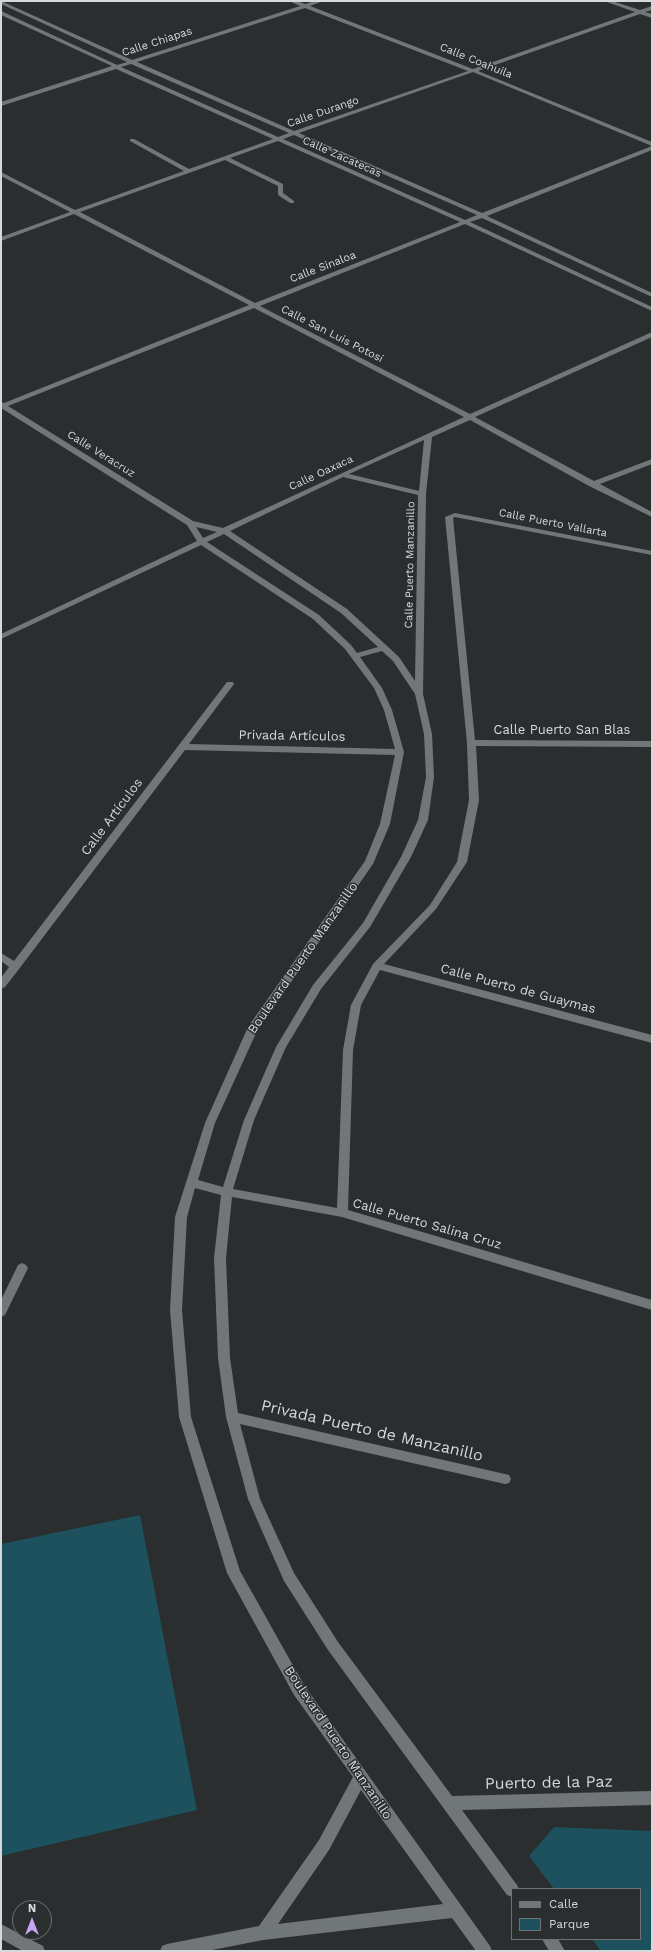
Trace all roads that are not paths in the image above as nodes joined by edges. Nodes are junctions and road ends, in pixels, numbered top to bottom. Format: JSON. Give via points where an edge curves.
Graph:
{"nodes":[{"id":1,"x":292,"y":1,"type":"edge"},
{"id":2,"x":320,"y":1,"type":"edge"},
{"id":3,"x":607,"y":1,"type":"edge"},
{"id":4,"x":1,"y":2,"type":"edge"},
{"id":5,"x":304,"y":6,"type":"junction"},
{"id":6,"x":652,"y":8,"type":"edge"},
{"id":7,"x":640,"y":12,"type":"junction"},
{"id":8,"x":1,"y":13,"type":"edge"},
{"id":9,"x":652,"y":16,"type":"edge"},
{"id":10,"x":130,"y":61,"type":"junction"},
{"id":11,"x":115,"y":66,"type":"junction"},
{"id":12,"x":474,"y":70,"type":"junction"},
{"id":13,"x":1,"y":104,"type":"edge"},
{"id":14,"x":294,"y":133,"type":"junction"},
{"id":15,"x":276,"y":139,"type":"junction"},
{"id":16,"x":132,"y":140,"type":"dead end"},
{"id":17,"x":652,"y":144,"type":"edge"},
{"id":18,"x":652,"y":148,"type":"edge"},
{"id":19,"x":225,"y":158,"type":"junction"},
{"id":20,"x":190,"y":170,"type":"junction"},
{"id":21,"x":1,"y":174,"type":"edge"},
{"id":22,"x":292,"y":202,"type":"dead end"},
{"id":23,"x":76,"y":212,"type":"junction"},
{"id":24,"x":483,"y":216,"type":"junction"},
{"id":25,"x":467,"y":223,"type":"junction"},
{"id":26,"x":1,"y":239,"type":"edge"},
{"id":27,"x":652,"y":295,"type":"edge"},
{"id":28,"x":253,"y":305,"type":"junction"},
{"id":29,"x":652,"y":309,"type":"edge"},
{"id":30,"x":652,"y":334,"type":"edge"},
{"id":31,"x":2,"y":405,"type":"edge"},
{"id":32,"x":470,"y":417,"type":"junction"},
{"id":33,"x":428,"y":436,"type":"junction"},
{"id":34,"x":652,"y":461,"type":"edge"},
{"id":35,"x":342,"y":475,"type":"junction"},
{"id":36,"x":592,"y":484,"type":"junction"},
{"id":37,"x":422,"y":494,"type":"junction"},
{"id":38,"x":652,"y":515,"type":"edge"},
{"id":39,"x":190,"y":523,"type":"junction"},
{"id":40,"x":224,"y":531,"type":"junction"},
{"id":41,"x":202,"y":542,"type":"junction"},
{"id":42,"x":652,"y":553,"type":"edge"},
{"id":43,"x":1,"y":637,"type":"edge"},
{"id":44,"x":384,"y":648,"type":"junction"},
{"id":45,"x":355,"y":656,"type":"junction"},
{"id":46,"x":230,"y":684,"type":"dead end"},
{"id":47,"x":419,"y":694,"type":"junction"},
{"id":48,"x":471,"y":743,"type":"junction"},
{"id":49,"x":652,"y":744,"type":"edge"},
{"id":50,"x":183,"y":747,"type":"junction"},
{"id":51,"x":400,"y":752,"type":"junction"},
{"id":52,"x":1,"y":956,"type":"edge"},
{"id":53,"x":377,"y":966,"type":"junction"},
{"id":54,"x":15,"y":967,"type":"junction"},
{"id":55,"x":1,"y":985,"type":"edge"},
{"id":56,"x":652,"y":1039,"type":"edge"},
{"id":57,"x":191,"y":1183,"type":"junction"},
{"id":58,"x":227,"y":1192,"type":"junction"},
{"id":59,"x":342,"y":1213,"type":"junction"},
{"id":60,"x":22,"y":1268,"type":"dead end"},
{"id":61,"x":652,"y":1305,"type":"edge"},
{"id":62,"x":1,"y":1312,"type":"edge"},
{"id":63,"x":232,"y":1417,"type":"junction"},
{"id":64,"x":505,"y":1479,"type":"dead end"},
{"id":65,"x":360,"y":1778,"type":"junction"},
{"id":66,"x":652,"y":1798,"type":"edge"},
{"id":67,"x":448,"y":1804,"type":"junction"},
{"id":68,"x":511,"y":1889,"type":"edge"},
{"id":69,"x":456,"y":1910,"type":"junction"},
{"id":70,"x":1,"y":1931,"type":"edge"},
{"id":71,"x":263,"y":1933,"type":"junction"},
{"id":72,"x":550,"y":1940,"type":"edge"},
{"id":73,"x":38,"y":1951,"type":"edge"},
{"id":74,"x":166,"y":1951,"type":"edge"},
{"id":75,"x":485,"y":1951,"type":"edge"},
{"id":76,"x":558,"y":1951,"type":"edge"}],
"edges":[{"from":1,"to":5,"type":"street","name":"Calle Coahuila"},
{"from":2,"to":5,"type":"street","name":"Calle Chiapas"},
{"from":3,"to":7,"type":"street"},
{"from":4,"to":10,"type":"street","name":"Calle Zacatecas"},
{"from":5,"to":10,"type":"street","name":"Calle Chiapas"},
{"from":5,"to":12,"type":"street","name":"Calle Coahuila"},
{"from":6,"to":7,"type":"street","name":"Calle Durango"},
{"from":7,"to":9,"type":"street"},
{"from":7,"to":12,"type":"street","name":"Calle Durango"},
{"from":8,"to":11,"type":"street","name":"Calle Zacatecas"},
{"from":10,"to":11,"type":"street","name":"Calle Chiapas"},
{"from":10,"to":14,"type":"street","name":"Calle Zacatecas"},
{"from":11,"to":13,"type":"street","name":"Calle Chiapas"},
{"from":11,"to":15,"type":"street","name":"Calle Zacatecas"},
{"from":12,"to":14,"type":"street","name":"Calle Durango"},
{"from":12,"to":17,"type":"street","name":"Calle Coahuila"},
{"from":14,"to":15,"type":"street","name":"Calle Durango"},
{"from":14,"to":24,"type":"street","name":"Calle Zacatecas"},
{"from":15,"to":19,"type":"street","name":"Calle Durango"},
{"from":15,"to":25,"type":"street","name":"Calle Zacatecas"},
{"from":16,"to":20,"type":"street"},
{"from":18,"to":24,"type":"street","name":"Calle Sinaloa"},
{"from":19,"to":20,"type":"street","name":"Calle Durango"},
{"from":19,"to":22,"type":"street","via":[[281,185],[280,194]]},
{"from":20,"to":23,"type":"street","name":"Calle Durango"},
{"from":21,"to":23,"type":"street","name":"Calle San Luis Potosí"},
{"from":23,"to":26,"type":"street","name":"Calle Durango"},
{"from":23,"to":28,"type":"street","name":"Calle San Luis Potosí"},
{"from":24,"to":25,"type":"street","name":"Calle Sinaloa"},
{"from":24,"to":27,"type":"street","name":"Calle Zacatecas"},
{"from":25,"to":28,"type":"street","name":"Calle Sinaloa"},
{"from":25,"to":29,"type":"street","name":"Calle Zacatecas"},
{"from":28,"to":31,"type":"street","name":"Calle Sinaloa"},
{"from":28,"to":32,"type":"street","name":"Calle San Luis Potosí"},
{"from":30,"to":32,"type":"street","name":"Calle Oaxaca"},
{"from":31,"to":39,"type":"street","name":"Calle Veracruz"},
{"from":32,"to":33,"type":"street","name":"Calle Oaxaca"},
{"from":32,"to":36,"type":"street","name":"Calle San Luis Potosí"},
{"from":33,"to":35,"type":"street","name":"Calle Oaxaca"},
{"from":33,"to":37,"type":"street","name":"Calle Puerto Manzanillo"},
{"from":34,"to":36,"type":"street"},
{"from":35,"to":37,"type":"street"},
{"from":35,"to":40,"type":"street","name":"Calle Oaxaca"},
{"from":36,"to":38,"type":"street","name":"Calle San Luis Potosí"},
{"from":37,"to":47,"type":"street","name":"Calle Puerto Manzanillo"},
{"from":39,"to":40,"type":"street","name":"Calle Veracruz"},
{"from":39,"to":41,"type":"street","name":"Calle Veracruz"},
{"from":40,"to":41,"type":"street","name":"Calle Oaxaca"},
{"from":40,"to":44,"type":"street","via":[[344,611]]},
{"from":41,"to":43,"type":"street","name":"Calle Oaxaca"},
{"from":41,"to":45,"type":"street","name":"Boulevard Puerto Manzanillo","via":[[316,618]]},
{"from":42,"to":48,"type":"street","name":"Calle Puerto Vallarta","via":[[450,516]]},
{"from":44,"to":45,"type":"street"},
{"from":44,"to":47,"type":"street","via":[[396,659]]},
{"from":45,"to":51,"type":"street","name":"Boulevard Puerto Manzanillo","via":[[378,688],[398,737]]},
{"from":46,"to":50,"type":"street","name":"Calle Artículos"},
{"from":47,"to":58,"type":"street","via":[[428,734],[430,777],[423,820],[406,857],[367,925],[317,987],[281,1047],[249,1120]]},
{"from":48,"to":49,"type":"street","name":"Calle Puerto San Blas"},
{"from":48,"to":53,"type":"street","via":[[474,800],[462,862],[433,907]]},
{"from":50,"to":51,"type":"street","name":"Privada Artículos"},
{"from":50,"to":54,"type":"street","name":"Calle Artículos"},
{"from":51,"to":57,"type":"street","name":"Boulevard Puerto Manzanillo","via":[[385,824],[370,862],[252,1030],[210,1123]]},
{"from":52,"to":54,"type":"street"},
{"from":53,"to":56,"type":"street","name":"Calle Puerto de Guaymas"},
{"from":53,"to":59,"type":"street","via":[[356,1006],[348,1050]]},
{"from":54,"to":55,"type":"street","name":"Calle Artículos"},
{"from":57,"to":58,"type":"street","name":"Calle Puerto Salina Cruz"},
{"from":57,"to":65,"type":"street","name":"Boulevard Puerto Manzanillo","via":[[181,1217],[176,1310],[185,1417],[234,1573],[299,1690]]},
{"from":58,"to":59,"type":"street","name":"Calle Puerto Salina Cruz"},
{"from":58,"to":63,"type":"street","via":[[220,1258],[224,1358]]},
{"from":59,"to":61,"type":"street","name":"Calle Puerto Salina Cruz"},
{"from":60,"to":62,"type":"street"},
{"from":63,"to":64,"type":"street","name":"Privada Puerto de Manzanillo"},
{"from":63,"to":67,"type":"street","via":[[254,1499],[288,1578],[333,1646]]},
{"from":65,"to":69,"type":"street","name":"Boulevard Puerto Manzanillo"},
{"from":65,"to":71,"type":"street","via":[[324,1845]]},
{"from":66,"to":67,"type":"street","name":"Puerto de la Paz"},
{"from":67,"to":68,"type":"street"},
{"from":69,"to":71,"type":"street"},
{"from":69,"to":75,"type":"street","name":"Boulevard Puerto Manzanillo"},
{"from":70,"to":73,"type":"street"},
{"from":71,"to":74,"type":"street"},
{"from":72,"to":76,"type":"street"}]}
